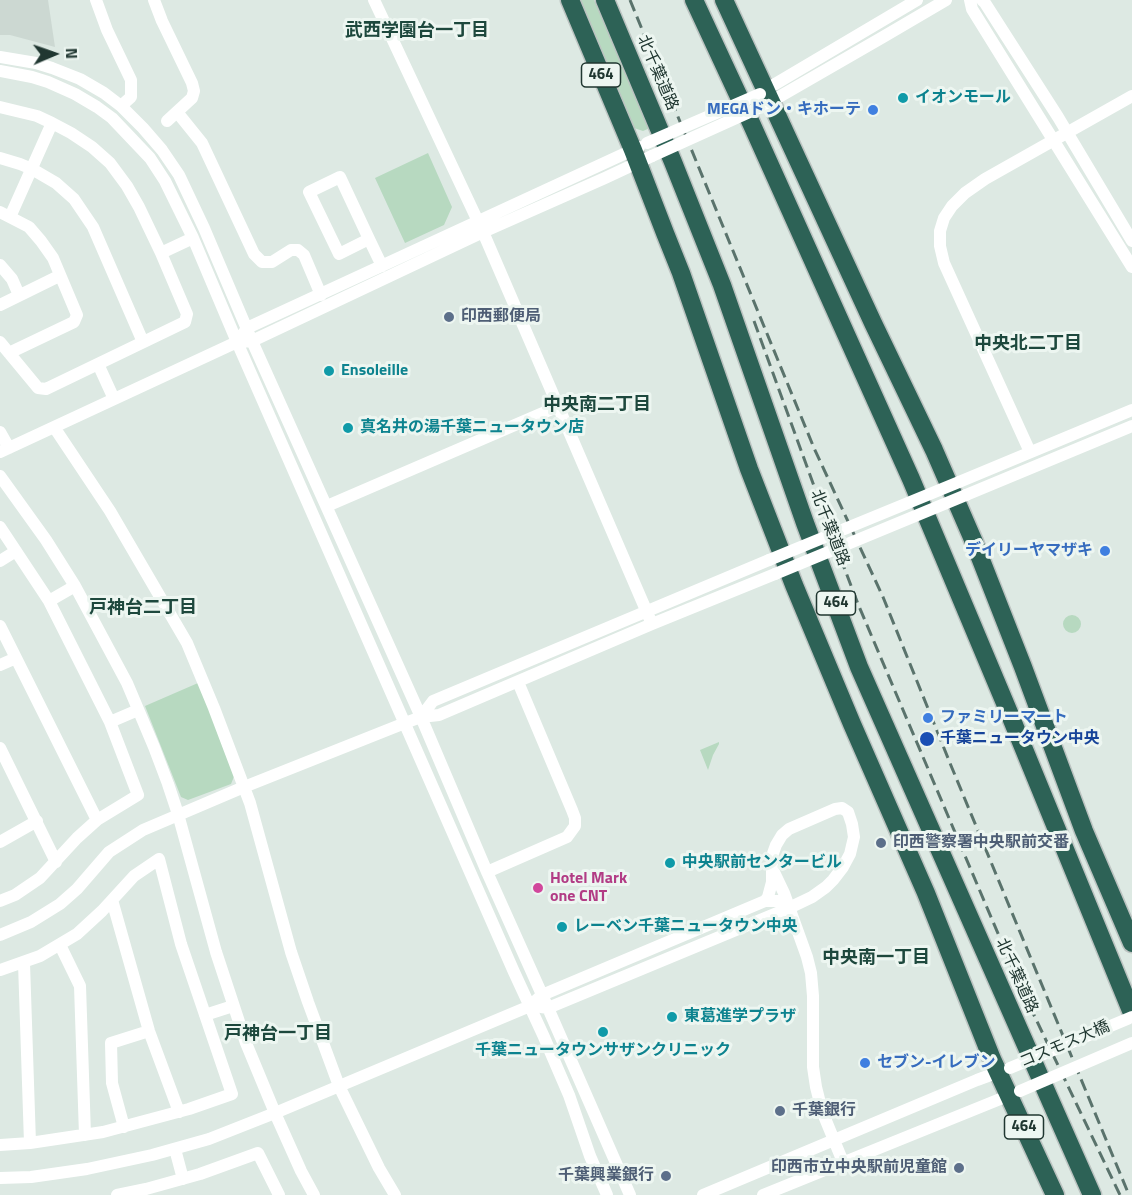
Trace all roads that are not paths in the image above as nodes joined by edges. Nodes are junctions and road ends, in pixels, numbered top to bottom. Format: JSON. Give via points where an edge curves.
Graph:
{"nodes":[{"id":1,"x":96,"y":0,"type":"edge"},
{"id":2,"x":154,"y":0,"type":"edge"},
{"id":3,"x":374,"y":0,"type":"edge"},
{"id":4,"x":570,"y":0,"type":"edge"},
{"id":5,"x":605,"y":0,"type":"edge"},
{"id":6,"x":694,"y":0,"type":"edge"},
{"id":7,"x":724,"y":0,"type":"edge"},
{"id":8,"x":916,"y":0,"type":"edge"},
{"id":9,"x":946,"y":0,"type":"edge"},
{"id":10,"x":970,"y":0,"type":"edge"},
{"id":11,"x":982,"y":0,"type":"edge"},
{"id":12,"x":0,"y":57,"type":"edge"},
{"id":13,"x":0,"y":71,"type":"edge"},
{"id":14,"x":1132,"y":96,"type":"edge"},
{"id":15,"x":766,"y":97,"type":"junction"},
{"id":16,"x":0,"y":106,"type":"edge"},
{"id":17,"x":121,"y":106,"type":"junction"},
{"id":18,"x":177,"y":112,"type":"junction"},
{"id":19,"x":167,"y":121,"type":"dead end"},
{"id":20,"x":52,"y":123,"type":"junction"},
{"id":21,"x":1067,"y":132,"type":"junction"},
{"id":22,"x":1053,"y":140,"type":"junction"},
{"id":23,"x":643,"y":153,"type":"junction"},
{"id":24,"x":0,"y":158,"type":"edge"},
{"id":25,"x":32,"y":168,"type":"junction"},
{"id":26,"x":5,"y":214,"type":"edge"},
{"id":27,"x":480,"y":227,"type":"junction"},
{"id":28,"x":193,"y":238,"type":"junction"},
{"id":29,"x":369,"y":239,"type":"junction"},
{"id":30,"x":1132,"y":241,"type":"edge"},
{"id":31,"x":161,"y":253,"type":"junction"},
{"id":32,"x":0,"y":265,"type":"edge"},
{"id":33,"x":382,"y":266,"type":"junction"},
{"id":34,"x":1132,"y":267,"type":"edge"},
{"id":35,"x":59,"y":276,"type":"junction"},
{"id":36,"x":19,"y":295,"type":"junction"},
{"id":37,"x":321,"y":295,"type":"junction"},
{"id":38,"x":0,"y":304,"type":"edge"},
{"id":39,"x":247,"y":328,"type":"junction"},
{"id":40,"x":252,"y":341,"type":"junction"},
{"id":41,"x":0,"y":342,"type":"edge"},
{"id":42,"x":143,"y":342,"type":"junction"},
{"id":43,"x":237,"y":342,"type":"junction"},
{"id":44,"x":9,"y":353,"type":"junction"},
{"id":45,"x":98,"y":364,"type":"junction"},
{"id":46,"x":114,"y":399,"type":"junction"},
{"id":47,"x":559,"y":406,"type":"junction"},
{"id":48,"x":1132,"y":410,"type":"edge"},
{"id":49,"x":1132,"y":426,"type":"edge"},
{"id":50,"x":54,"y":427,"type":"junction"},
{"id":51,"x":0,"y":432,"type":"edge"},
{"id":52,"x":4,"y":450,"type":"edge"},
{"id":53,"x":1030,"y":452,"type":"junction"},
{"id":54,"x":0,"y":476,"type":"edge"},
{"id":55,"x":327,"y":506,"type":"junction"},
{"id":56,"x":0,"y":527,"type":"edge"},
{"id":57,"x":16,"y":551,"type":"junction"},
{"id":58,"x":0,"y":561,"type":"edge"},
{"id":59,"x":75,"y":586,"type":"junction"},
{"id":60,"x":50,"y":601,"type":"junction"},
{"id":61,"x":647,"y":612,"type":"junction"},
{"id":62,"x":652,"y":624,"type":"junction"},
{"id":63,"x":0,"y":626,"type":"edge"},
{"id":64,"x":15,"y":657,"type":"junction"},
{"id":65,"x":0,"y":666,"type":"edge"},
{"id":66,"x":518,"y":682,"type":"junction"},
{"id":67,"x":138,"y":710,"type":"junction"},
{"id":68,"x":421,"y":717,"type":"junction"},
{"id":69,"x":110,"y":722,"type":"junction"},
{"id":70,"x":405,"y":723,"type":"junction"},
{"id":71,"x":0,"y":748,"type":"edge"},
{"id":72,"x":244,"y":787,"type":"junction"},
{"id":73,"x":178,"y":814,"type":"junction"},
{"id":74,"x":97,"y":820,"type":"junction"},
{"id":75,"x":37,"y":821,"type":"junction"},
{"id":76,"x":0,"y":842,"type":"edge"},
{"id":77,"x":56,"y":862,"type":"junction"},
{"id":78,"x":772,"y":869,"type":"junction"},
{"id":79,"x":487,"y":872,"type":"junction"},
{"id":80,"x":112,"y":900,"type":"junction"},
{"id":81,"x":0,"y":901,"type":"edge"},
{"id":82,"x":765,"y":901,"type":"junction"},
{"id":83,"x":789,"y":908,"type":"junction"},
{"id":84,"x":0,"y":935,"type":"edge"},
{"id":85,"x":1132,"y":944,"type":"edge"},
{"id":86,"x":60,"y":945,"type":"junction"},
{"id":87,"x":24,"y":963,"type":"junction"},
{"id":88,"x":0,"y":970,"type":"edge"},
{"id":89,"x":542,"y":995,"type":"junction"},
{"id":90,"x":233,"y":1006,"type":"junction"},
{"id":91,"x":530,"y":1006,"type":"junction"},
{"id":92,"x":548,"y":1008,"type":"junction"},
{"id":93,"x":205,"y":1015,"type":"junction"},
{"id":94,"x":1132,"y":1015,"type":"edge"},
{"id":95,"x":149,"y":1030,"type":"junction"},
{"id":96,"x":1132,"y":1043,"type":"edge"},
{"id":97,"x":1004,"y":1070,"type":"junction"},
{"id":98,"x":339,"y":1086,"type":"junction"},
{"id":99,"x":1015,"y":1093,"type":"junction"},
{"id":100,"x":179,"y":1112,"type":"junction"},
{"id":101,"x":275,"y":1113,"type":"junction"},
{"id":102,"x":124,"y":1127,"type":"junction"},
{"id":103,"x":85,"y":1135,"type":"junction"},
{"id":104,"x":834,"y":1140,"type":"junction"},
{"id":105,"x":30,"y":1143,"type":"junction"},
{"id":106,"x":0,"y":1144,"type":"edge"},
{"id":107,"x":175,"y":1149,"type":"junction"},
{"id":108,"x":843,"y":1162,"type":"junction"},
{"id":109,"x":0,"y":1178,"type":"edge"},
{"id":110,"x":183,"y":1179,"type":"junction"},
{"id":111,"x":275,"y":1194,"type":"edge"},
{"id":112,"x":117,"y":1195,"type":"edge"},
{"id":113,"x":314,"y":1195,"type":"edge"},
{"id":114,"x":395,"y":1195,"type":"edge"},
{"id":115,"x":607,"y":1195,"type":"edge"},
{"id":116,"x":630,"y":1195,"type":"edge"},
{"id":117,"x":703,"y":1195,"type":"edge"},
{"id":118,"x":763,"y":1195,"type":"edge"},
{"id":119,"x":1055,"y":1195,"type":"edge"},
{"id":120,"x":1092,"y":1195,"type":"edge"}],
"edges":[{"from":1,"to":17,"type":"street","via":[[131,80],[131,96]]},
{"from":2,"to":18,"type":"street","via":[[194,91]]},
{"from":3,"to":27,"type":"street"},
{"from":4,"to":23,"type":"highway","number":"464"},
{"from":5,"to":120,"type":"highway","name":"北千葉道路","number":"464","via":[[722,285],[859,667]]},
{"from":6,"to":94,"type":"highway","via":[[915,489]]},
{"from":7,"to":15,"type":"highway"},
{"from":8,"to":15,"type":"street"},
{"from":9,"to":15,"type":"street"},
{"from":10,"to":22,"type":"street"},
{"from":11,"to":21,"type":"street"},
{"from":12,"to":17,"type":"street","via":[[66,73]]},
{"from":13,"to":28,"type":"street","via":[[48,82],[97,106],[112,118],[150,158]]},
{"from":14,"to":21,"type":"street"},
{"from":15,"to":23,"type":"street","bridge":true},
{"from":15,"to":85,"type":"highway","via":[[974,542],[1084,831]]},
{"from":16,"to":20,"type":"street"},
{"from":17,"to":39,"type":"street","via":[[162,150],[178,175]]},
{"from":18,"to":19,"type":"street"},
{"from":18,"to":37,"type":"street","via":[[202,143],[254,254],[262,262],[272,262],[298,250],[304,255]]},
{"from":20,"to":25,"type":"street"},
{"from":20,"to":31,"type":"street","via":[[92,147],[110,164],[127,186]]},
{"from":21,"to":22,"type":"street"},
{"from":21,"to":30,"type":"street"},
{"from":22,"to":34,"type":"street"},
{"from":22,"to":53,"type":"street","via":[[965,193],[951,206],[940,231],[944,263]]},
{"from":23,"to":27,"type":"street"},
{"from":23,"to":97,"type":"highway","number":"464","via":[[749,469],[794,585]]},
{"from":24,"to":25,"type":"street"},
{"from":25,"to":26,"type":"street"},
{"from":25,"to":42,"type":"street","via":[[74,199],[93,227]]},
{"from":26,"to":35,"type":"street","via":[[29,227],[53,258]]},
{"from":27,"to":33,"type":"street"},
{"from":27,"to":40,"type":"street"},
{"from":27,"to":47,"type":"street"},
{"from":28,"to":31,"type":"street"},
{"from":28,"to":43,"type":"street"},
{"from":29,"to":29,"type":"street","via":[[340,177],[309,192],[339,254]]},
{"from":29,"to":33,"type":"street"},
{"from":31,"to":42,"type":"street","via":[[187,314],[185,322]]},
{"from":32,"to":36,"type":"street"},
{"from":33,"to":37,"type":"street"},
{"from":35,"to":36,"type":"street"},
{"from":35,"to":44,"type":"street","via":[[77,315],[74,322]]},
{"from":36,"to":38,"type":"street"},
{"from":37,"to":39,"type":"street"},
{"from":39,"to":40,"type":"street"},
{"from":39,"to":43,"type":"street"},
{"from":40,"to":43,"type":"street"},
{"from":40,"to":55,"type":"street"},
{"from":41,"to":44,"type":"street"},
{"from":42,"to":45,"type":"street"},
{"from":43,"to":46,"type":"street"},
{"from":43,"to":70,"type":"street"},
{"from":44,"to":45,"type":"street","via":[[38,387],[46,389]]},
{"from":45,"to":46,"type":"street"},
{"from":46,"to":50,"type":"street"},
{"from":47,"to":55,"type":"street"},
{"from":47,"to":61,"type":"street"},
{"from":48,"to":53,"type":"street"},
{"from":49,"to":62,"type":"street","bridge":true},
{"from":50,"to":52,"type":"street"},
{"from":50,"to":72,"type":"street","via":[[110,511],[187,643]]},
{"from":51,"to":52,"type":"street"},
{"from":53,"to":61,"type":"street","bridge":true},
{"from":54,"to":59,"type":"street"},
{"from":55,"to":68,"type":"street"},
{"from":56,"to":57,"type":"street"},
{"from":57,"to":58,"type":"street"},
{"from":57,"to":60,"type":"street"},
{"from":59,"to":60,"type":"street"},
{"from":59,"to":67,"type":"street"},
{"from":60,"to":69,"type":"street"},
{"from":61,"to":62,"type":"street"},
{"from":61,"to":68,"type":"street","via":[[433,701]]},
{"from":62,"to":66,"type":"street"},
{"from":63,"to":64,"type":"street"},
{"from":64,"to":65,"type":"street"},
{"from":64,"to":74,"type":"street"},
{"from":66,"to":68,"type":"street","via":[[439,715]]},
{"from":66,"to":79,"type":"street","via":[[572,810],[575,826],[567,837]]},
{"from":67,"to":69,"type":"street"},
{"from":67,"to":73,"type":"street"},
{"from":68,"to":70,"type":"street"},
{"from":68,"to":79,"type":"street"},
{"from":69,"to":74,"type":"street","via":[[138,795]]},
{"from":70,"to":72,"type":"street"},
{"from":70,"to":91,"type":"street"},
{"from":71,"to":75,"type":"street"},
{"from":72,"to":73,"type":"street"},
{"from":72,"to":98,"type":"street","via":[[291,952]]},
{"from":73,"to":84,"type":"street","via":[[118,845],[77,889],[51,910]]},
{"from":73,"to":90,"type":"street"},
{"from":74,"to":77,"type":"street"},
{"from":75,"to":76,"type":"street"},
{"from":75,"to":77,"type":"street"},
{"from":77,"to":81,"type":"street","via":[[34,883]]},
{"from":78,"to":82,"type":"street"},
{"from":78,"to":83,"type":"street"},
{"from":78,"to":83,"type":"street","via":[[776,844],[789,829],[835,809],[848,812],[854,837],[843,867],[826,887]]},
{"from":79,"to":89,"type":"street"},
{"from":80,"to":86,"type":"street"},
{"from":80,"to":93,"type":"street","via":[[134,876],[159,859]]},
{"from":80,"to":95,"type":"street"},
{"from":82,"to":83,"type":"street","via":[[778,901]]},
{"from":82,"to":89,"type":"street"},
{"from":83,"to":92,"type":"street"},
{"from":83,"to":104,"type":"street","via":[[811,973],[813,1067],[822,1111]]},
{"from":86,"to":87,"type":"street"},
{"from":86,"to":103,"type":"street","via":[[81,986]]},
{"from":87,"to":88,"type":"street"},
{"from":87,"to":105,"type":"street"},
{"from":89,"to":91,"type":"street"},
{"from":89,"to":92,"type":"street"},
{"from":90,"to":93,"type":"street"},
{"from":90,"to":101,"type":"street"},
{"from":91,"to":92,"type":"street"},
{"from":91,"to":98,"type":"street"},
{"from":91,"to":115,"type":"street"},
{"from":92,"to":116,"type":"street"},
{"from":93,"to":100,"type":"street","via":[[232,1094]]},
{"from":94,"to":97,"type":"street","name":"コスモス大橋","bridge":true},
{"from":95,"to":100,"type":"street"},
{"from":95,"to":102,"type":"street","via":[[111,1043],[112,1083]]},
{"from":96,"to":99,"type":"street","name":"コスモス大橋","bridge":true},
{"from":97,"to":99,"type":"highway","number":"464"},
{"from":97,"to":104,"type":"street","name":"コスモス大橋"},
{"from":98,"to":101,"type":"street"},
{"from":98,"to":114,"type":"street"},
{"from":99,"to":108,"type":"street","name":"コスモス大橋"},
{"from":99,"to":119,"type":"highway","number":"464"},
{"from":100,"to":102,"type":"street"},
{"from":101,"to":107,"type":"street"},
{"from":101,"to":113,"type":"street"},
{"from":102,"to":103,"type":"street"},
{"from":103,"to":105,"type":"street"},
{"from":104,"to":108,"type":"street"},
{"from":104,"to":117,"type":"street","name":"コスモス大橋"},
{"from":105,"to":106,"type":"street"},
{"from":107,"to":109,"type":"street","via":[[87,1169]]},
{"from":107,"to":110,"type":"street"},
{"from":108,"to":118,"type":"street","name":"コスモス大橋"},
{"from":110,"to":111,"type":"street","via":[[258,1154]]},
{"from":110,"to":112,"type":"street"}]}
